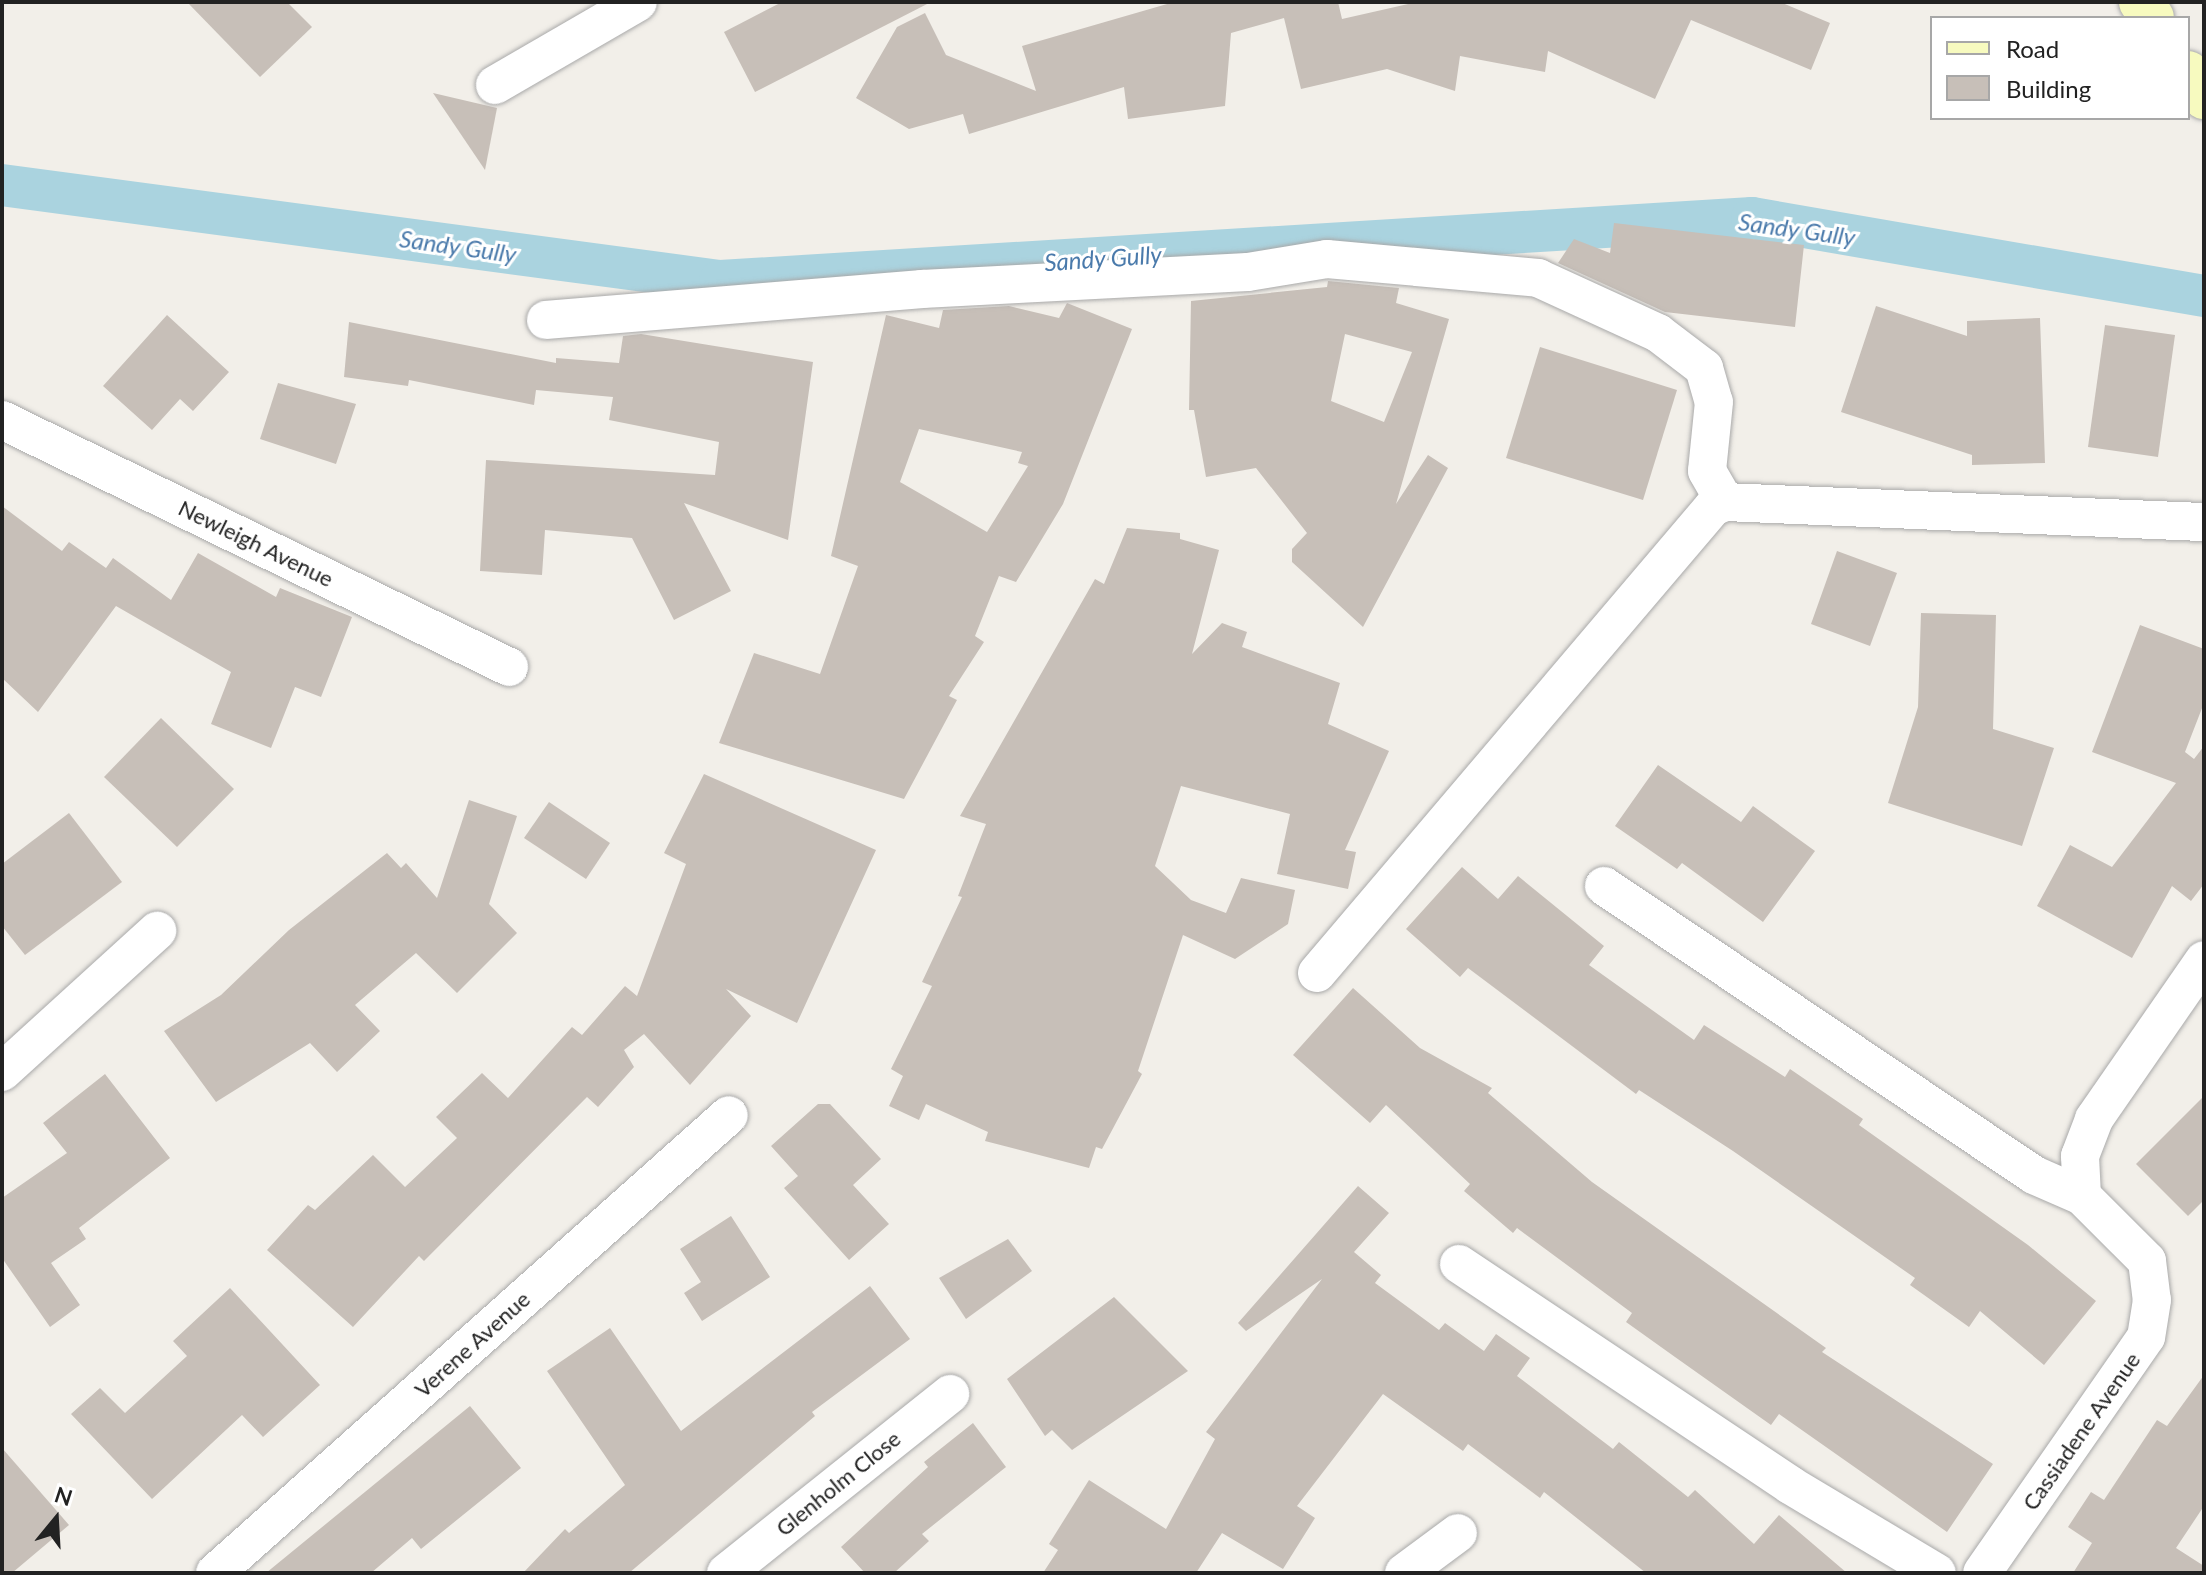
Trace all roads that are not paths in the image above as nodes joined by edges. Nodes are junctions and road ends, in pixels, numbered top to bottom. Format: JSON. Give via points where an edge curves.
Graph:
{"nodes":[{"id":1,"x":638,"y":2,"type":"edge"},
{"id":2,"x":2190,"y":76,"type":"edge"},
{"id":3,"x":495,"y":85,"type":"dead end"},
{"id":4,"x":2204,"y":97,"type":"edge"},
{"id":5,"x":546,"y":320,"type":"dead end"},
{"id":6,"x":2,"y":420,"type":"edge"},
{"id":7,"x":1725,"y":502,"type":"junction"},
{"id":8,"x":2204,"y":522,"type":"edge"},
{"id":9,"x":509,"y":667,"type":"dead end"},
{"id":10,"x":1604,"y":886,"type":"dead end"},
{"id":11,"x":157,"y":931,"type":"dead end"},
{"id":12,"x":2204,"y":960,"type":"edge"},
{"id":13,"x":1317,"y":973,"type":"dead end"},
{"id":14,"x":2,"y":1072,"type":"edge"},
{"id":15,"x":729,"y":1115,"type":"dead end"},
{"id":16,"x":2082,"y":1196,"type":"junction"},
{"id":17,"x":1459,"y":1264,"type":"dead end"},
{"id":18,"x":950,"y":1394,"type":"dead end"},
{"id":19,"x":1458,"y":1533,"type":"dead end"},
{"id":20,"x":215,"y":1573,"type":"edge"},
{"id":21,"x":726,"y":1573,"type":"edge"},
{"id":22,"x":1404,"y":1573,"type":"edge"},
{"id":23,"x":1937,"y":1573,"type":"edge"},
{"id":24,"x":1982,"y":1573,"type":"edge"}],
"edges":[{"from":1,"to":3,"type":"street"},
{"from":2,"to":4,"type":"main road"},
{"from":5,"to":7,"type":"street","via":[[907,290],[1234,273],[1327,259],[1538,278],[1658,333],[1704,368],[1714,402],[1707,471]]},
{"from":6,"to":9,"type":"street","name":"Newleigh Avenue"},
{"from":7,"to":8,"type":"street"},
{"from":7,"to":13,"type":"street","via":[[1713,507],[1661,564]]},
{"from":10,"to":16,"type":"street","name":"Cassiadene Avenue","via":[[2009,1159]]},
{"from":11,"to":14,"type":"street"},
{"from":12,"to":16,"type":"street","via":[[2094,1119],[2080,1156]]},
{"from":15,"to":20,"type":"street","name":"Verene Avenue"},
{"from":16,"to":24,"type":"street","name":"Cassiadene Avenue","via":[[2147,1261],[2152,1300],[2146,1337]]},
{"from":17,"to":23,"type":"street","via":[[1790,1485]]},
{"from":18,"to":21,"type":"street","name":"Glenholm Close"},
{"from":19,"to":22,"type":"street"}]}
